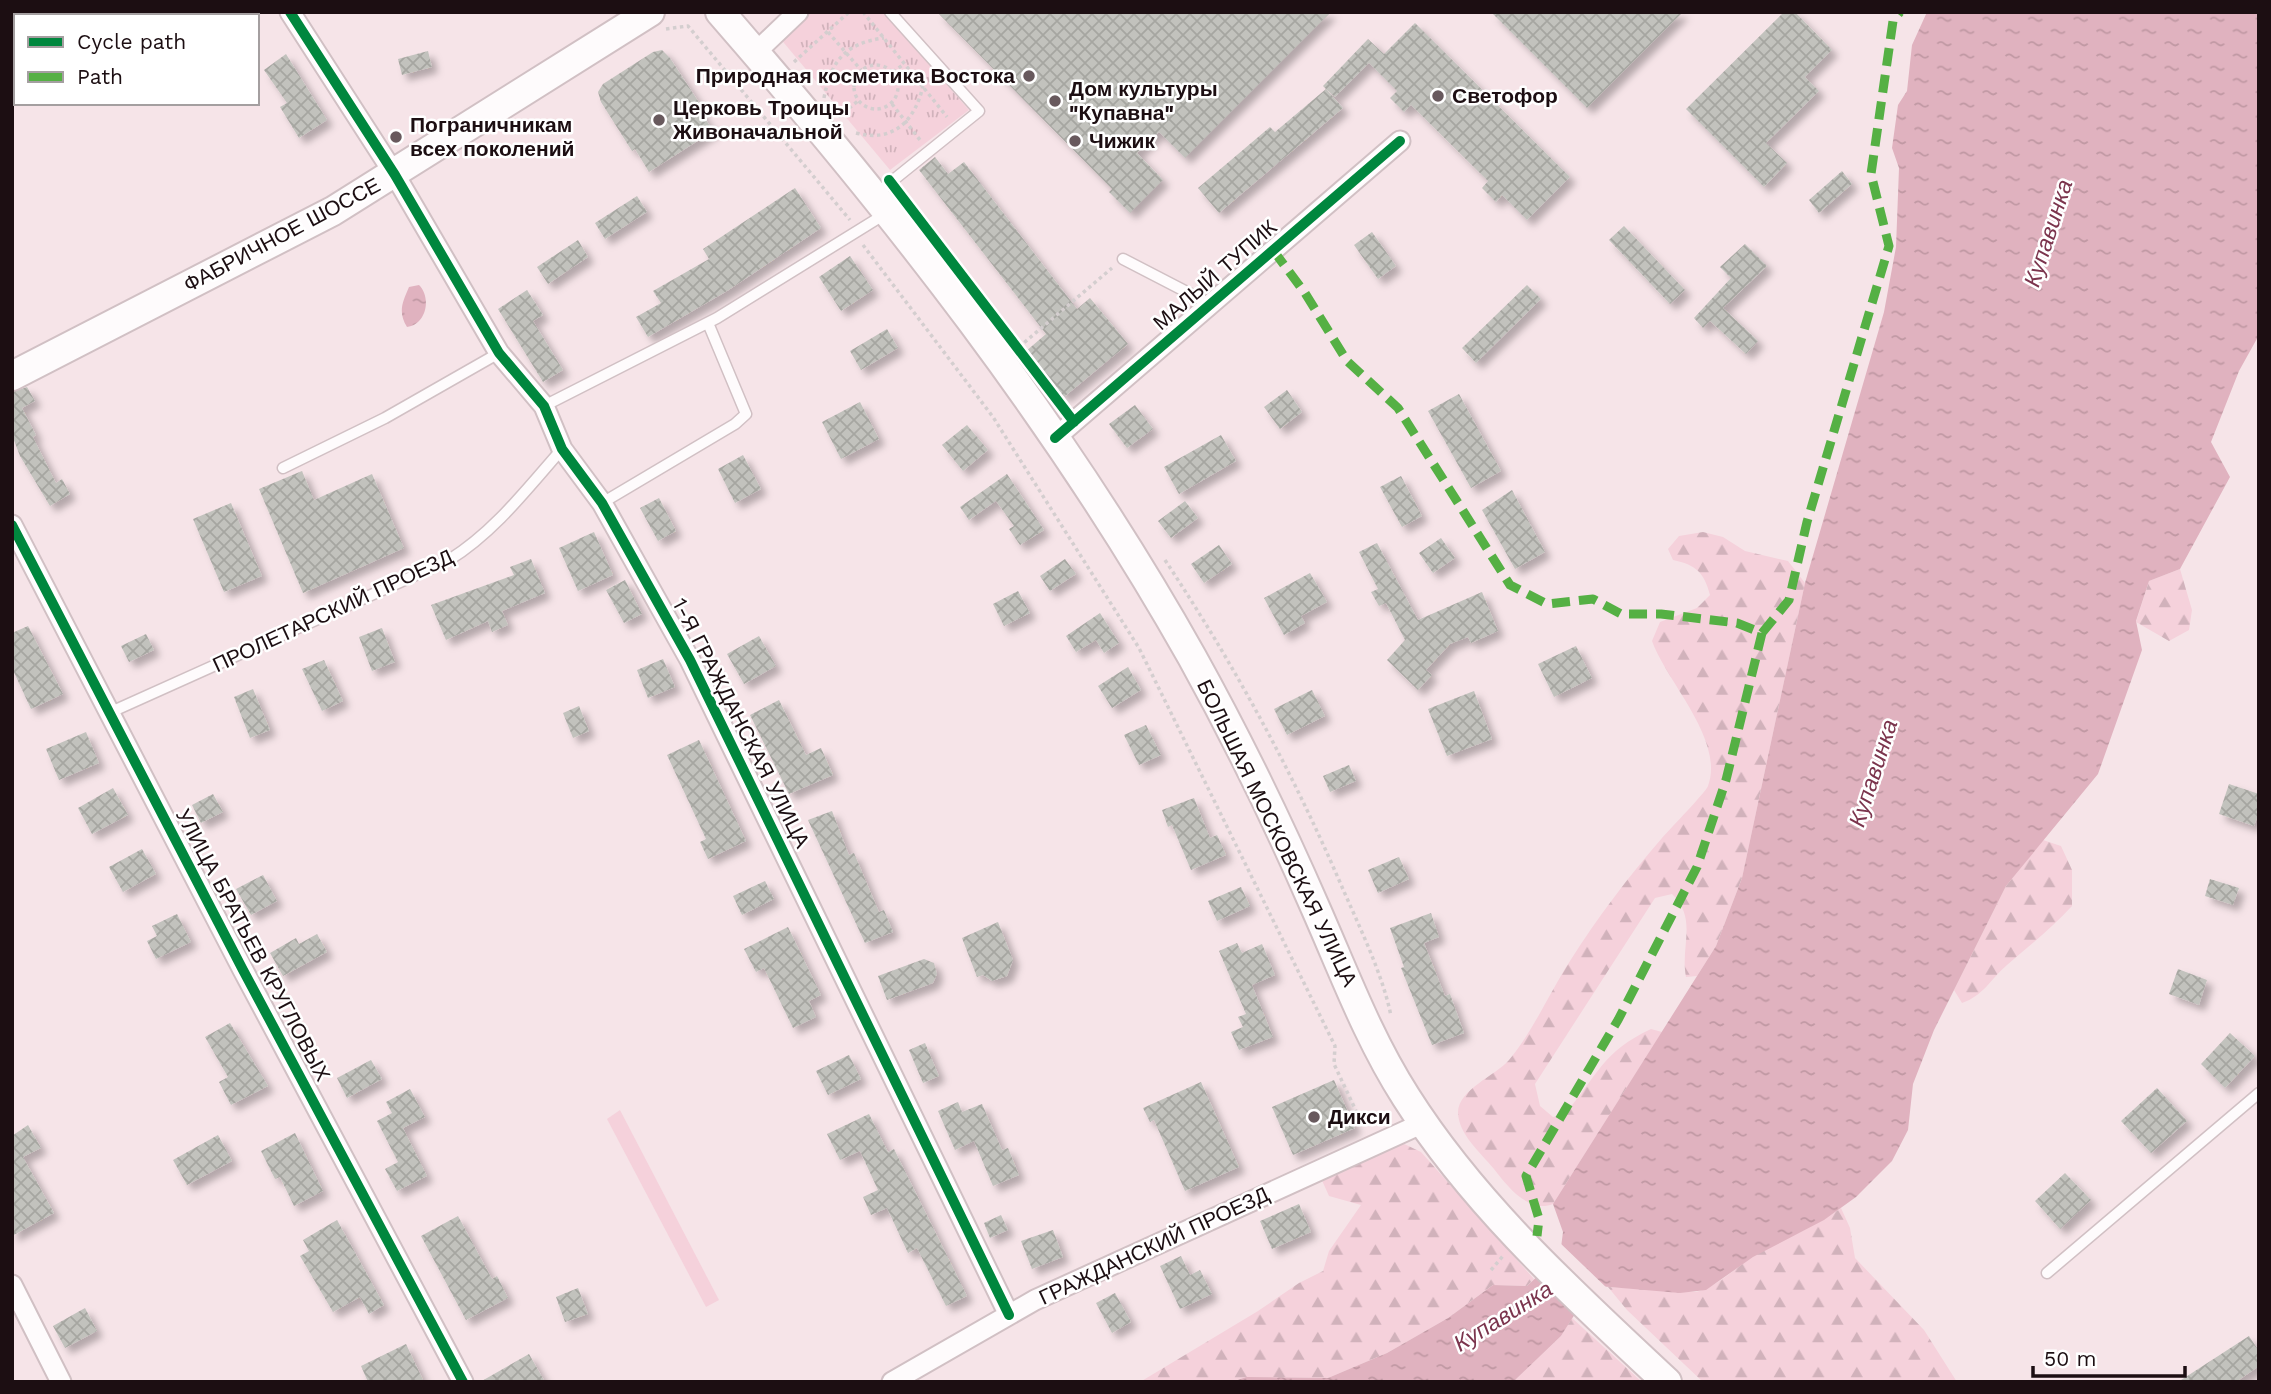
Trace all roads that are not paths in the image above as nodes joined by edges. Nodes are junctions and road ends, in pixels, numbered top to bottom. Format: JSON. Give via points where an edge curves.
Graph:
{"nodes":[{"id":1,"x":290,"y":12,"type":"edge"},
{"id":2,"x":720,"y":12,"type":"edge"},
{"id":3,"x":798,"y":12,"type":"edge"},
{"id":4,"x":891,"y":12,"type":"edge"},
{"id":5,"x":656,"y":21,"type":"edge"},
{"id":6,"x":755,"y":53,"type":"junction"},
{"id":7,"x":1400,"y":141,"type":"dead end"},
{"id":8,"x":395,"y":175,"type":"junction"},
{"id":9,"x":882,"y":203,"type":"junction"},
{"id":10,"x":1123,"y":259,"type":"road end"},
{"id":11,"x":1210,"y":304,"type":"junction"},
{"id":12,"x":708,"y":323,"type":"junction"},
{"id":13,"x":499,"y":353,"type":"junction"},
{"id":14,"x":12,"y":376,"type":"edge"},
{"id":15,"x":544,"y":406,"type":"junction"},
{"id":16,"x":1055,"y":438,"type":"junction"},
{"id":17,"x":562,"y":449,"type":"junction"},
{"id":18,"x":283,"y":468,"type":"dead end"},
{"id":19,"x":601,"y":503,"type":"junction"},
{"id":20,"x":12,"y":525,"type":"edge"},
{"id":21,"x":111,"y":712,"type":"junction"},
{"id":22,"x":2259,"y":1093,"type":"edge"},
{"id":23,"x":1423,"y":1123,"type":"junction"},
{"id":24,"x":2046,"y":1273,"type":"dead end"},
{"id":25,"x":12,"y":1285,"type":"edge"},
{"id":26,"x":1009,"y":1315,"type":"junction"},
{"id":27,"x":61,"y":1382,"type":"edge"},
{"id":28,"x":463,"y":1382,"type":"edge"},
{"id":29,"x":892,"y":1382,"type":"edge"},
{"id":30,"x":1667,"y":1382,"type":"edge"}],
"edges":[{"from":1,"to":8,"type":"street","name":"1-Я ГРАЖДАНСКАЯ УЛИЦА"},
{"from":2,"to":6,"type":"main road","name":"БОЛЬШАЯ МОСКОВСКАЯ УЛИЦА"},
{"from":3,"to":6,"type":"street"},
{"from":4,"to":9,"type":"lane","via":[[979,110]]},
{"from":5,"to":8,"type":"main road","name":"ФАБРИЧНОЕ ШОССЕ"},
{"from":6,"to":9,"type":"main road","name":"БОЛЬШАЯ МОСКОВСКАЯ УЛИЦА"},
{"from":7,"to":11,"type":"street","name":"МАЛЫЙ ТУПИК"},
{"from":8,"to":13,"type":"street","name":"1-Я ГРАЖДАНСКАЯ УЛИЦА"},
{"from":8,"to":14,"type":"main road","name":"ФАБРИЧНОЕ ШОССЕ"},
{"from":9,"to":12,"type":"lane","via":[[853,232]]},
{"from":9,"to":16,"type":"main road","name":"БОЛЬШАЯ МОСКОВСКАЯ УЛИЦА"},
{"from":10,"to":11,"type":"lane"},
{"from":11,"to":16,"type":"street","name":"МАЛЫЙ ТУПИК"},
{"from":12,"to":15,"type":"lane"},
{"from":12,"to":19,"type":"lane","via":[[746,414]]},
{"from":13,"to":15,"type":"street","name":"1-Я ГРАЖДАНСКАЯ УЛИЦА"},
{"from":13,"to":18,"type":"lane","via":[[386,418]]},
{"from":15,"to":17,"type":"street","name":"1-Я ГРАЖДАНСКАЯ УЛИЦА"},
{"from":16,"to":23,"type":"main road","name":"БОЛЬШАЯ МОСКОВСКАЯ УЛИЦА","via":[[1192,657],[1254,776],[1382,1055]]},
{"from":17,"to":19,"type":"street","name":"1-Я ГРАЖДАНСКАЯ УЛИЦА"},
{"from":17,"to":21,"type":"lane","name":"ПРОЛЕТАРСКИЙ ПРОЕЗД","via":[[481,537],[449,560]]},
{"from":19,"to":26,"type":"street","name":"1-Я ГРАЖДАНСКАЯ УЛИЦА","via":[[690,660]]},
{"from":20,"to":21,"type":"street","name":"УЛИЦА БРАТЬЕВ КРУГЛОВЫХ"},
{"from":21,"to":28,"type":"street","name":"УЛИЦА БРАТЬЕВ КРУГЛОВЫХ"},
{"from":22,"to":24,"type":"lane"},
{"from":23,"to":26,"type":"street","name":"ГРАЖДАНСКИЙ ПРОЕЗД"},
{"from":23,"to":30,"type":"main road","name":"БОЛЬШАЯ МОСКОВСКАЯ УЛИЦА","via":[[1515,1250],[1560,1280]]},
{"from":25,"to":27,"type":"street"},
{"from":26,"to":29,"type":"street","name":"ГРАЖДАНСКИЙ ПРОЕЗД"}]}
